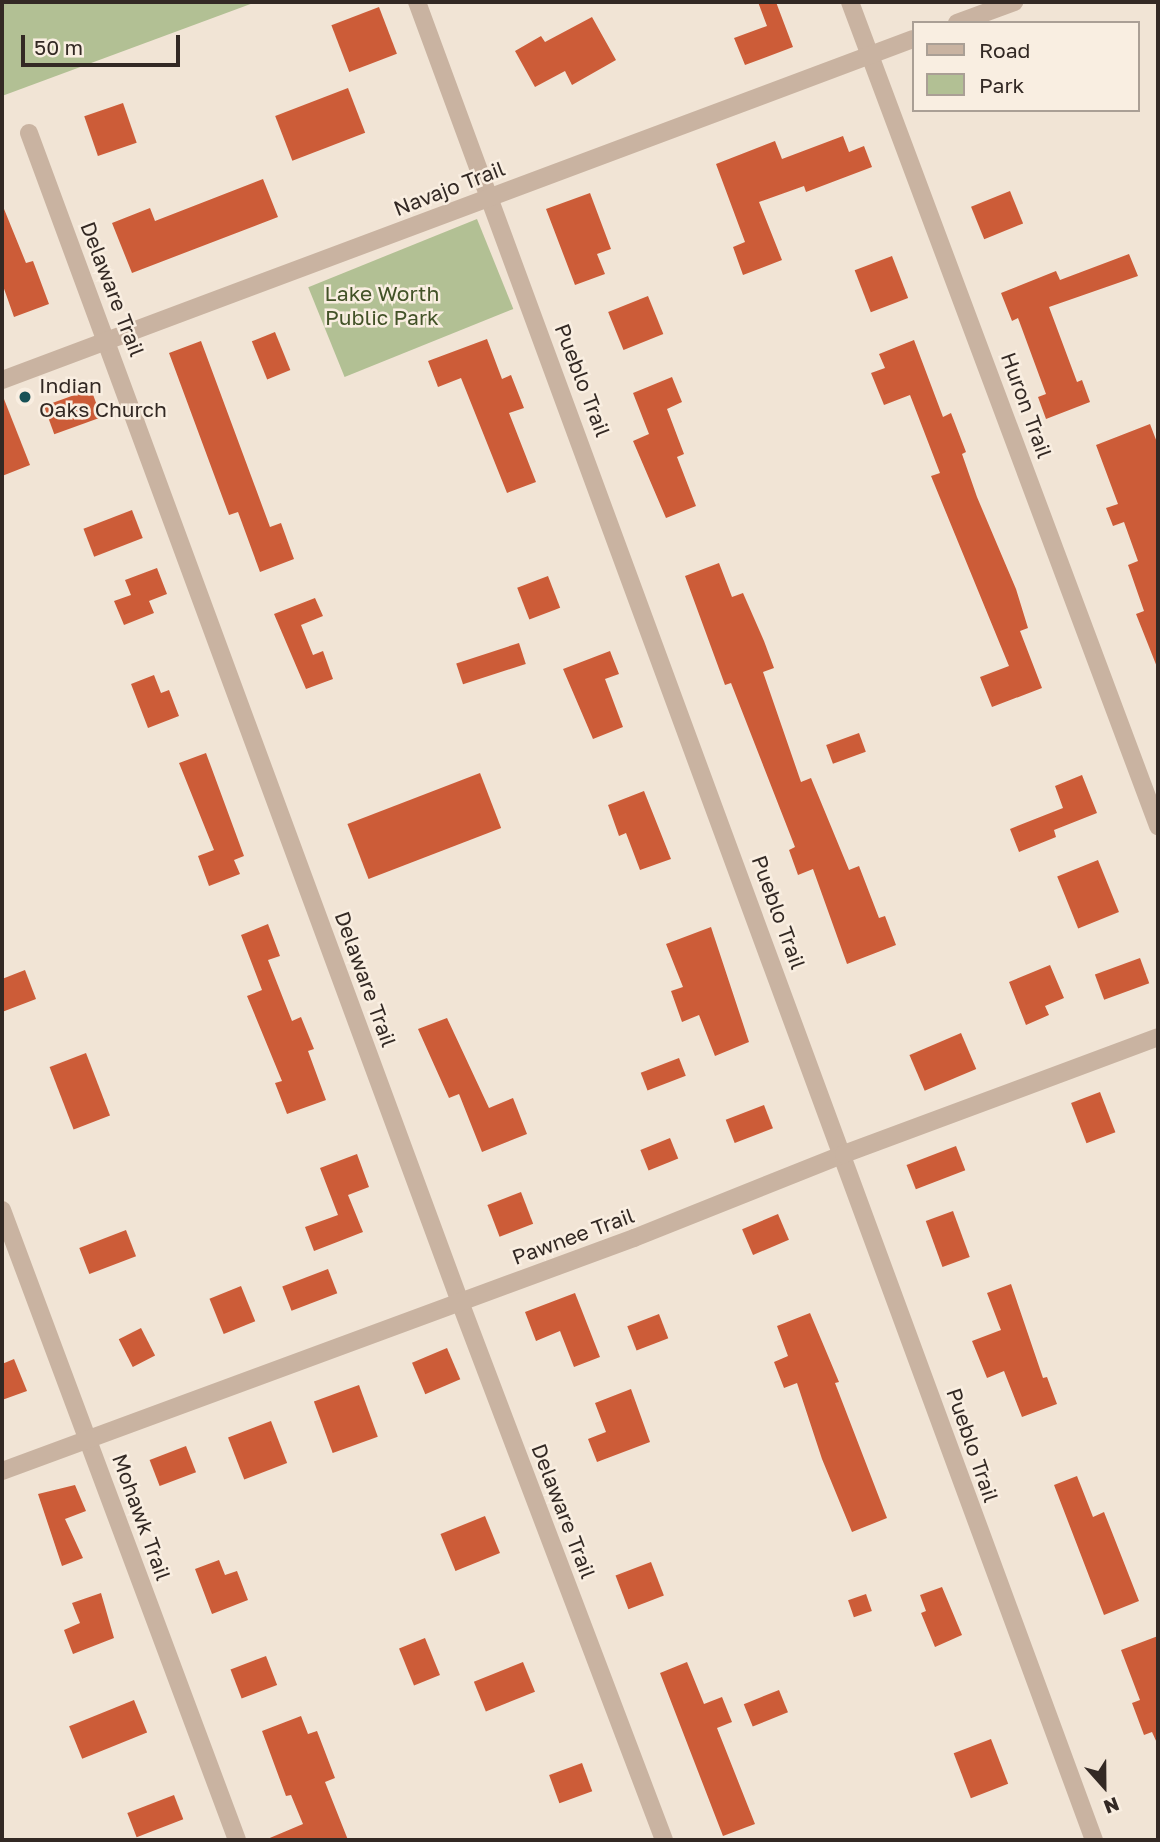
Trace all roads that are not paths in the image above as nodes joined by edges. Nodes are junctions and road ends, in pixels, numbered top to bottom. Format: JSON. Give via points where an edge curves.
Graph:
{"nodes":[{"id":1,"x":417,"y":2,"type":"edge"},
{"id":2,"x":850,"y":2,"type":"edge"},
{"id":3,"x":1014,"y":2,"type":"edge"},
{"id":4,"x":962,"y":21,"type":"edge"},
{"id":5,"x":912,"y":39,"type":"edge"},
{"id":6,"x":873,"y":54,"type":"junction"},
{"id":7,"x":29,"y":133,"type":"dead end"},
{"id":8,"x":489,"y":197,"type":"junction"},
{"id":9,"x":108,"y":341,"type":"junction"},
{"id":10,"x":2,"y":380,"type":"edge"},
{"id":11,"x":1158,"y":826,"type":"edge"},
{"id":12,"x":1158,"y":1037,"type":"edge"},
{"id":13,"x":844,"y":1154,"type":"junction"},
{"id":14,"x":2,"y":1210,"type":"edge"},
{"id":15,"x":460,"y":1302,"type":"junction"},
{"id":16,"x":90,"y":1441,"type":"junction"},
{"id":17,"x":2,"y":1471,"type":"edge"},
{"id":18,"x":237,"y":1840,"type":"edge"},
{"id":19,"x":664,"y":1840,"type":"edge"},
{"id":20,"x":1094,"y":1840,"type":"edge"}],
"edges":[{"from":1,"to":8,"type":"street","name":"Pueblo Trail"},
{"from":2,"to":6,"type":"street","name":"Huron Trail"},
{"from":3,"to":4,"type":"street"},
{"from":5,"to":6,"type":"street","name":"Navajo Trail"},
{"from":6,"to":8,"type":"street","name":"Navajo Trail"},
{"from":6,"to":11,"type":"street","name":"Huron Trail"},
{"from":7,"to":9,"type":"street","name":"Delaware Trail"},
{"from":8,"to":9,"type":"street","name":"Navajo Trail"},
{"from":8,"to":13,"type":"street","name":"Pueblo Trail"},
{"from":9,"to":10,"type":"street","name":"Navajo Trail"},
{"from":9,"to":15,"type":"street","name":"Delaware Trail"},
{"from":12,"to":13,"type":"street","name":"Pawnee Trail"},
{"from":13,"to":15,"type":"street","name":"Pawnee Trail"},
{"from":13,"to":20,"type":"street","name":"Pueblo Trail"},
{"from":14,"to":16,"type":"street","name":"Mohawk Trail"},
{"from":15,"to":16,"type":"street","name":"Pawnee Trail"},
{"from":15,"to":19,"type":"street","name":"Delaware Trail"},
{"from":16,"to":17,"type":"street","name":"Pawnee Trail"},
{"from":16,"to":18,"type":"street","name":"Mohawk Trail"}]}
